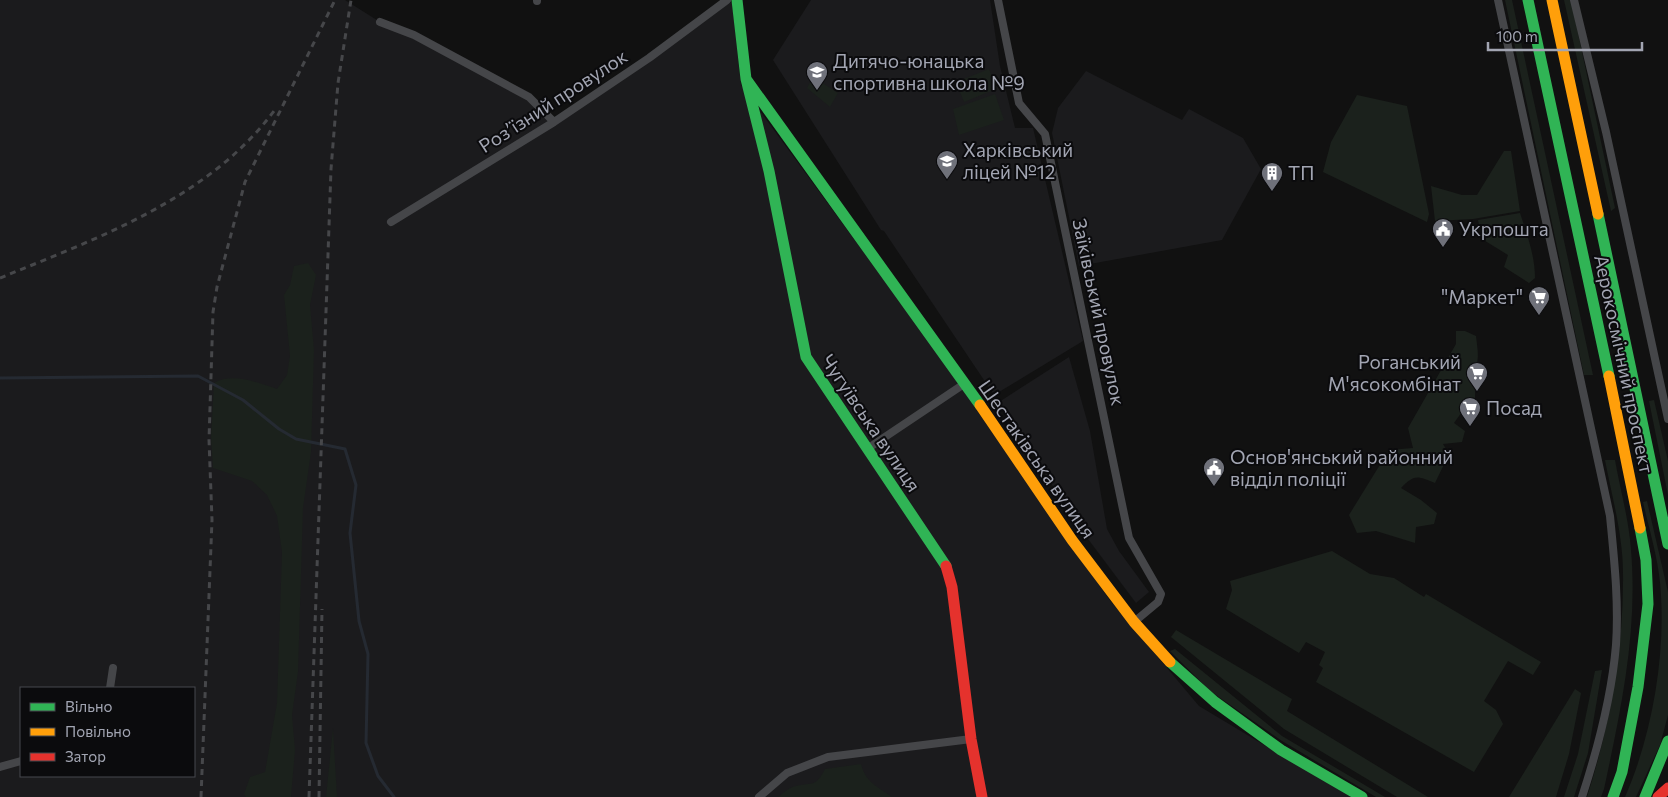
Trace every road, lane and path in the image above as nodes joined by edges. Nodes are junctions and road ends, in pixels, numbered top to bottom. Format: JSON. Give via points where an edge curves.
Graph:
{"nodes":[{"id":1,"x":727,"y":0,"type":"edge"},
{"id":2,"x":737,"y":0,"type":"edge"},
{"id":3,"x":998,"y":0,"type":"edge"},
{"id":4,"x":1498,"y":0,"type":"edge"},
{"id":5,"x":1528,"y":0,"type":"edge"},
{"id":6,"x":1552,"y":0,"type":"edge"},
{"id":7,"x":1574,"y":0,"type":"edge"},
{"id":8,"x":380,"y":22,"type":"dead end"},
{"id":9,"x":746,"y":79,"type":"junction"},
{"id":10,"x":554,"y":122,"type":"junction"},
{"id":11,"x":391,"y":222,"type":"dead end"},
{"id":12,"x":964,"y":384,"type":"junction"},
{"id":13,"x":1668,"y":419,"type":"edge"},
{"id":14,"x":867,"y":449,"type":"junction"},
{"id":15,"x":1668,"y":544,"type":"edge"},
{"id":16,"x":1134,"y":622,"type":"junction"},
{"id":17,"x":112,"y":668,"type":"dead end"},
{"id":18,"x":110,"y":687,"type":"edge"},
{"id":19,"x":971,"y":738,"type":"junction"},
{"id":20,"x":1668,"y":741,"type":"edge"},
{"id":21,"x":20,"y":761,"type":"edge"},
{"id":22,"x":0,"y":767,"type":"edge"},
{"id":23,"x":1668,"y":788,"type":"edge"},
{"id":24,"x":759,"y":797,"type":"edge"},
{"id":25,"x":982,"y":797,"type":"edge"},
{"id":26,"x":1362,"y":797,"type":"edge"},
{"id":27,"x":1582,"y":797,"type":"edge"},
{"id":28,"x":1613,"y":797,"type":"edge"},
{"id":29,"x":1645,"y":797,"type":"edge"},
{"id":30,"x":1658,"y":797,"type":"edge"}],
"edges":[{"from":1,"to":10,"type":"street","name":"Роз’їзний провулок"},
{"from":2,"to":9,"type":"street","name":"Чугуївська вулиця"},
{"from":3,"to":16,"type":"street","name":"Заїківський провулок","via":[[1019,103],[1045,134],[1129,538],[1161,594],[1158,602]]},
{"from":4,"to":27,"type":"street","via":[[1610,516],[1615,568],[1616,644],[1596,755]]},
{"from":5,"to":28,"type":"street","name":"Аерокосмічний проспект","via":[[1646,560],[1648,604],[1638,687],[1622,772]]},
{"from":6,"to":15,"type":"street","name":"Аерокосмічний проспект"},
{"from":7,"to":13,"type":"street"},
{"from":8,"to":10,"type":"street","via":[[414,36],[529,97]]},
{"from":9,"to":12,"type":"street","name":"Шестаківська вулиця"},
{"from":9,"to":14,"type":"street","name":"Чугуївська вулиця","via":[[769,171],[806,356]]},
{"from":10,"to":11,"type":"street","name":"Роз’їзний провулок"},
{"from":12,"to":14,"type":"street"},
{"from":12,"to":16,"type":"street","name":"Шестаківська вулиця","via":[[1072,540]]},
{"from":14,"to":19,"type":"street","name":"Чугуївська вулиця","via":[[946,566],[952,587]]},
{"from":16,"to":26,"type":"street","name":"Шестаківська вулиця","via":[[1169,661],[1222,707],[1281,750]]},
{"from":17,"to":18,"type":"street"},
{"from":19,"to":24,"type":"street","via":[[828,757],[787,773]]},
{"from":19,"to":25,"type":"street","name":"Чугуївська вулиця"},
{"from":20,"to":29,"type":"street"},
{"from":21,"to":22,"type":"street"},
{"from":23,"to":30,"type":"street"}]}
